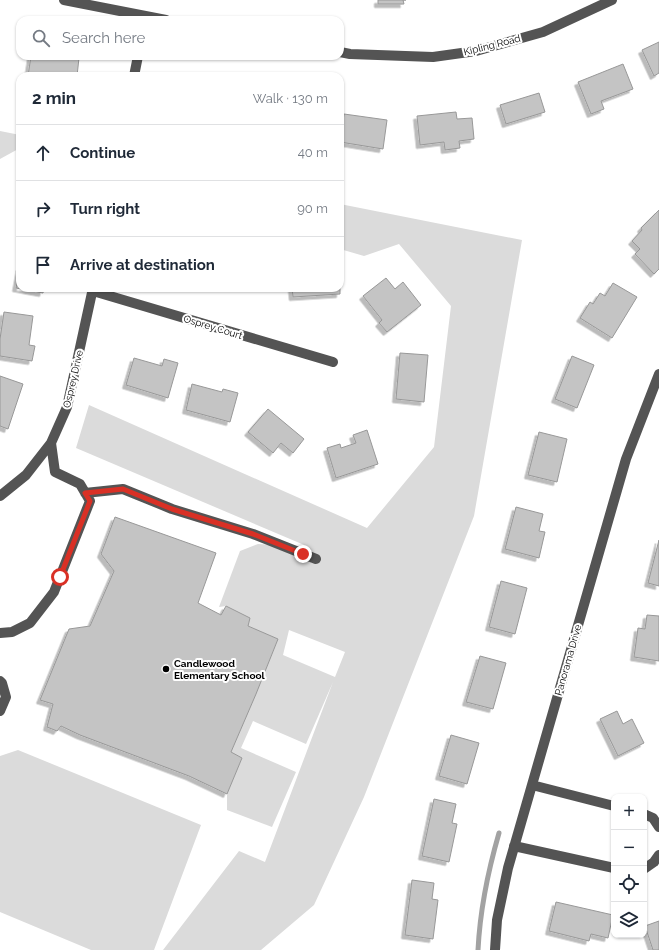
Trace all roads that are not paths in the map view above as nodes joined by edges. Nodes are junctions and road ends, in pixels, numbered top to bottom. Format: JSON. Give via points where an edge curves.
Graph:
{"nodes":[{"id":1,"x":64,"y":0,"type":"edge"},
{"id":2,"x":612,"y":0,"type":"edge"},
{"id":3,"x":136,"y":16,"type":"edge"},
{"id":4,"x":344,"y":53,"type":"edge"},
{"id":5,"x":137,"y":60,"type":"edge"},
{"id":6,"x":135,"y":72,"type":"edge"},
{"id":7,"x":93,"y":292,"type":"edge"},
{"id":8,"x":100,"y":292,"type":"edge"},
{"id":9,"x":333,"y":362,"type":"dead end"},
{"id":10,"x":659,"y":374,"type":"edge"},
{"id":11,"x":51,"y":443,"type":"junction"},
{"id":12,"x":85,"y":493,"type":"junction"},
{"id":13,"x":0,"y":496,"type":"edge"},
{"id":14,"x":316,"y":559,"type":"dead end"},
{"id":15,"x":0,"y":633,"type":"edge"},
{"id":16,"x":0,"y":681,"type":"edge"},
{"id":17,"x":0,"y":711,"type":"edge"},
{"id":18,"x":532,"y":785,"type":"junction"},
{"id":19,"x":611,"y":805,"type":"edge"},
{"id":20,"x":647,"y":815,"type":"edge"},
{"id":21,"x":659,"y":827,"type":"edge"},
{"id":22,"x":514,"y":846,"type":"junction"},
{"id":23,"x":659,"y":855,"type":"edge"},
{"id":24,"x":611,"y":867,"type":"edge"},
{"id":25,"x":647,"y":867,"type":"edge"},
{"id":26,"x":495,"y":950,"type":"edge"}],
"edges":[{"from":1,"to":3,"type":"street"},
{"from":2,"to":4,"type":"street","name":"Kipling Road","via":[[543,32],[476,51],[433,57]]},
{"from":5,"to":6,"type":"street"},
{"from":7,"to":11,"type":"street","name":"Osprey Drive","via":[[67,407]]},
{"from":8,"to":9,"type":"street","name":"Osprey Court"},
{"from":10,"to":18,"type":"street","name":"Panorama Drive","via":[[626,459]]},
{"from":11,"to":12,"type":"street","via":[[56,472],[80,484]]},
{"from":11,"to":13,"type":"street","name":"Osprey Drive","via":[[26,475]]},
{"from":12,"to":14,"type":"street","via":[[123,489],[172,509],[253,534]]},
{"from":12,"to":15,"type":"street","via":[[90,501],[54,592],[30,623],[12,632]]},
{"from":16,"to":17,"type":"street","via":[[6,697]]},
{"from":18,"to":19,"type":"street"},
{"from":18,"to":22,"type":"street","name":"Panorama Drive"},
{"from":20,"to":21,"type":"street","via":[[653,818]]},
{"from":22,"to":24,"type":"street"},
{"from":22,"to":26,"type":"street","name":"Panorama Drive","via":[[497,920]]},
{"from":23,"to":25,"type":"street"}]}
